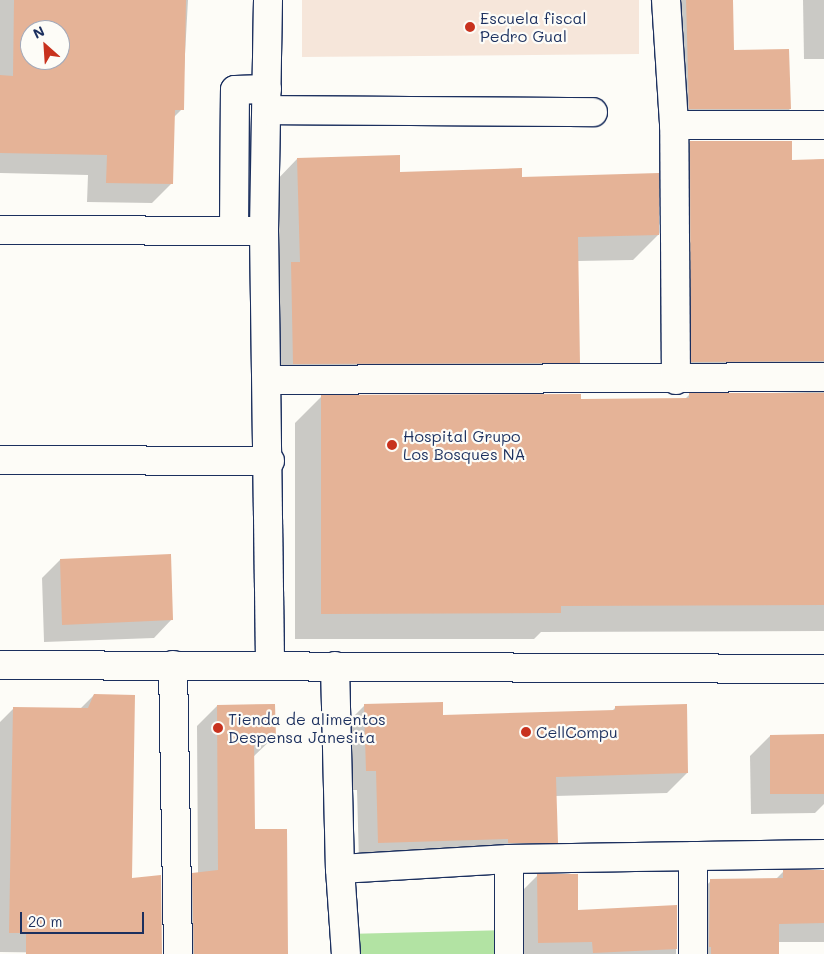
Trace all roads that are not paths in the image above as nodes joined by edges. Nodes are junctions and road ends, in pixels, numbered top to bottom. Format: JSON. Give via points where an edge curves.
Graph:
{"nodes":[{"id":1,"x":268,"y":0,"type":"edge"},
{"id":2,"x":666,"y":0,"type":"edge"},
{"id":3,"x":267,"y":99,"type":"junction"},
{"id":4,"x":593,"y":112,"type":"dead end"},
{"id":5,"x":674,"y":125,"type":"junction"},
{"id":6,"x":824,"y":125,"type":"edge"},
{"id":7,"x":0,"y":230,"type":"edge"},
{"id":8,"x":234,"y":230,"type":"junction"},
{"id":9,"x":264,"y":231,"type":"junction"},
{"id":10,"x":824,"y":377,"type":"edge"},
{"id":11,"x":268,"y":380,"type":"junction"},
{"id":12,"x":676,"y":380,"type":"junction"},
{"id":13,"x":0,"y":460,"type":"edge"},
{"id":14,"x":270,"y":462,"type":"junction"},
{"id":15,"x":0,"y":664,"type":"edge"},
{"id":16,"x":173,"y":665,"type":"junction"},
{"id":17,"x":270,"y":666,"type":"junction"},
{"id":18,"x":335,"y":666,"type":"junction"},
{"id":19,"x":824,"y":669,"type":"edge"},
{"id":20,"x":824,"y":854,"type":"edge"},
{"id":21,"x":693,"y":856,"type":"junction"},
{"id":22,"x":509,"y":858,"type":"junction"},
{"id":23,"x":340,"y":869,"type":"junction"},
{"id":24,"x":178,"y":954,"type":"edge"},
{"id":25,"x":346,"y":954,"type":"edge"},
{"id":26,"x":509,"y":954,"type":"edge"},
{"id":27,"x":693,"y":954,"type":"edge"}],
"edges":[{"from":1,"to":3,"type":"street"},
{"from":2,"to":5,"type":"street"},
{"from":3,"to":4,"type":"street"},
{"from":3,"to":8,"type":"street","via":[[235,90]]},
{"from":3,"to":9,"type":"street"},
{"from":5,"to":6,"type":"street"},
{"from":5,"to":12,"type":"street"},
{"from":7,"to":8,"type":"street"},
{"from":8,"to":9,"type":"street"},
{"from":9,"to":11,"type":"street"},
{"from":10,"to":12,"type":"street"},
{"from":11,"to":12,"type":"street"},
{"from":11,"to":14,"type":"street"},
{"from":13,"to":14,"type":"street"},
{"from":14,"to":17,"type":"street"},
{"from":15,"to":16,"type":"street"},
{"from":16,"to":17,"type":"street"},
{"from":16,"to":24,"type":"street"},
{"from":17,"to":18,"type":"street"},
{"from":18,"to":19,"type":"street"},
{"from":18,"to":23,"type":"street"},
{"from":20,"to":21,"type":"street"},
{"from":21,"to":22,"type":"street"},
{"from":21,"to":27,"type":"street"},
{"from":22,"to":23,"type":"street"},
{"from":22,"to":26,"type":"street"},
{"from":23,"to":25,"type":"street"}]}
